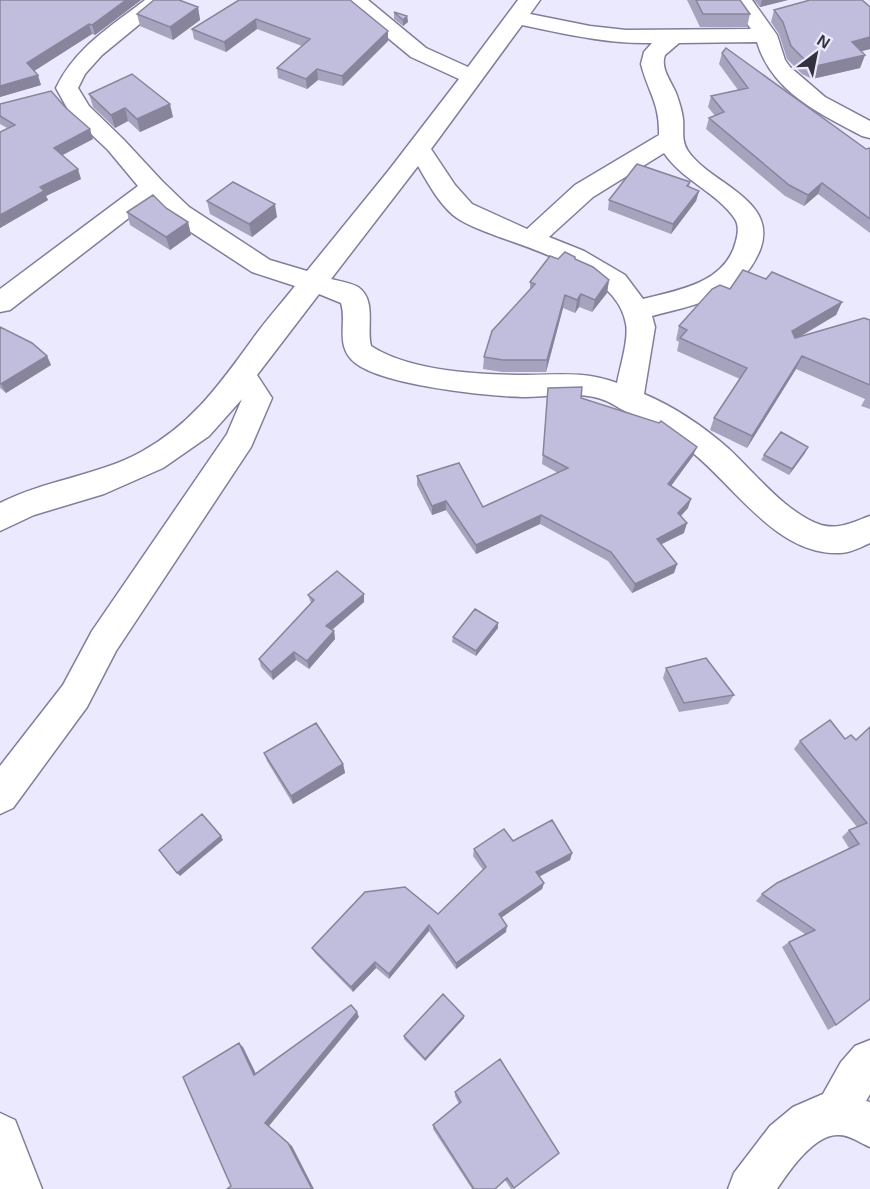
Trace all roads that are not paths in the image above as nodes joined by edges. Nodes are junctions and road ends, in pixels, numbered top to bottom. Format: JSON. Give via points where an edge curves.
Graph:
{"nodes":[{"id":1,"x":158,"y":0,"type":"edge"},
{"id":2,"x":353,"y":0,"type":"edge"},
{"id":3,"x":522,"y":8,"type":"edge"},
{"id":4,"x":777,"y":11,"type":"edge"},
{"id":5,"x":754,"y":17,"type":"edge"},
{"id":6,"x":590,"y":33,"type":"junction"},
{"id":7,"x":671,"y":38,"type":"junction"},
{"id":8,"x":653,"y":69,"type":"junction"},
{"id":9,"x":472,"y":76,"type":"junction"},
{"id":10,"x":870,"y":131,"type":"edge"},
{"id":11,"x":670,"y":138,"type":"junction"},
{"id":12,"x":418,"y":149,"type":"junction"},
{"id":13,"x":153,"y":187,"type":"junction"},
{"id":14,"x":531,"y":239,"type":"junction"},
{"id":15,"x":261,"y":266,"type":"junction"},
{"id":16,"x":314,"y":283,"type":"junction"},
{"id":17,"x":0,"y":303,"type":"edge"},
{"id":18,"x":637,"y":310,"type":"junction"},
{"id":19,"x":291,"y":312,"type":"junction"},
{"id":20,"x":243,"y":375,"type":"junction"},
{"id":21,"x":628,"y":401,"type":"junction"},
{"id":22,"x":0,"y":519,"type":"edge"},
{"id":23,"x":870,"y":529,"type":"edge"},
{"id":24,"x":0,"y":796,"type":"edge"},
{"id":25,"x":870,"y":1061,"type":"edge"},
{"id":26,"x":853,"y":1119,"type":"edge"},
{"id":27,"x":0,"y":1135,"type":"edge"},
{"id":28,"x":20,"y":1189,"type":"edge"},
{"id":29,"x":750,"y":1189,"type":"edge"}],
"edges":[{"from":1,"to":13,"type":"street","via":[[93,52],[56,91],[116,145]]},
{"from":2,"to":9,"type":"street","via":[[413,49]]},
{"from":3,"to":6,"type":"street"},
{"from":3,"to":9,"type":"street"},
{"from":4,"to":5,"type":"street"},
{"from":5,"to":7,"type":"street"},
{"from":5,"to":10,"type":"street","via":[[774,61],[795,86]]},
{"from":6,"to":7,"type":"street"},
{"from":6,"to":8,"type":"street"},
{"from":7,"to":8,"type":"street","via":[[653,53]]},
{"from":8,"to":11,"type":"street","via":[[671,118]]},
{"from":9,"to":12,"type":"street"},
{"from":11,"to":14,"type":"street","via":[[584,191]]},
{"from":11,"to":18,"type":"street","via":[[674,150],[689,168],[749,218],[750,240],[744,260],[723,283]]},
{"from":12,"to":14,"type":"street","via":[[463,210]]},
{"from":12,"to":16,"type":"street"},
{"from":13,"to":15,"type":"street","via":[[180,213]]},
{"from":13,"to":17,"type":"street"},
{"from":14,"to":18,"type":"street","via":[[576,257],[616,281]]},
{"from":15,"to":16,"type":"street"},
{"from":15,"to":19,"type":"street"},
{"from":16,"to":19,"type":"street"},
{"from":16,"to":21,"type":"street","via":[[349,294],[356,302],[354,334],[361,353],[382,366],[410,374],[522,386],[591,385]]},
{"from":18,"to":21,"type":"street","via":[[641,327]]},
{"from":19,"to":20,"type":"street"},
{"from":20,"to":22,"type":"street","via":[[200,428],[152,460],[93,485],[25,505]]},
{"from":20,"to":24,"type":"street","via":[[257,398],[240,439],[104,641],[75,696]]},
{"from":21,"to":23,"type":"street","via":[[654,411],[705,447],[798,529],[840,540]]},
{"from":25,"to":26,"type":"street","via":[[856,1077]]},
{"from":26,"to":29,"type":"street","via":[[812,1121],[779,1147]]},
{"from":27,"to":28,"type":"street"}]}
